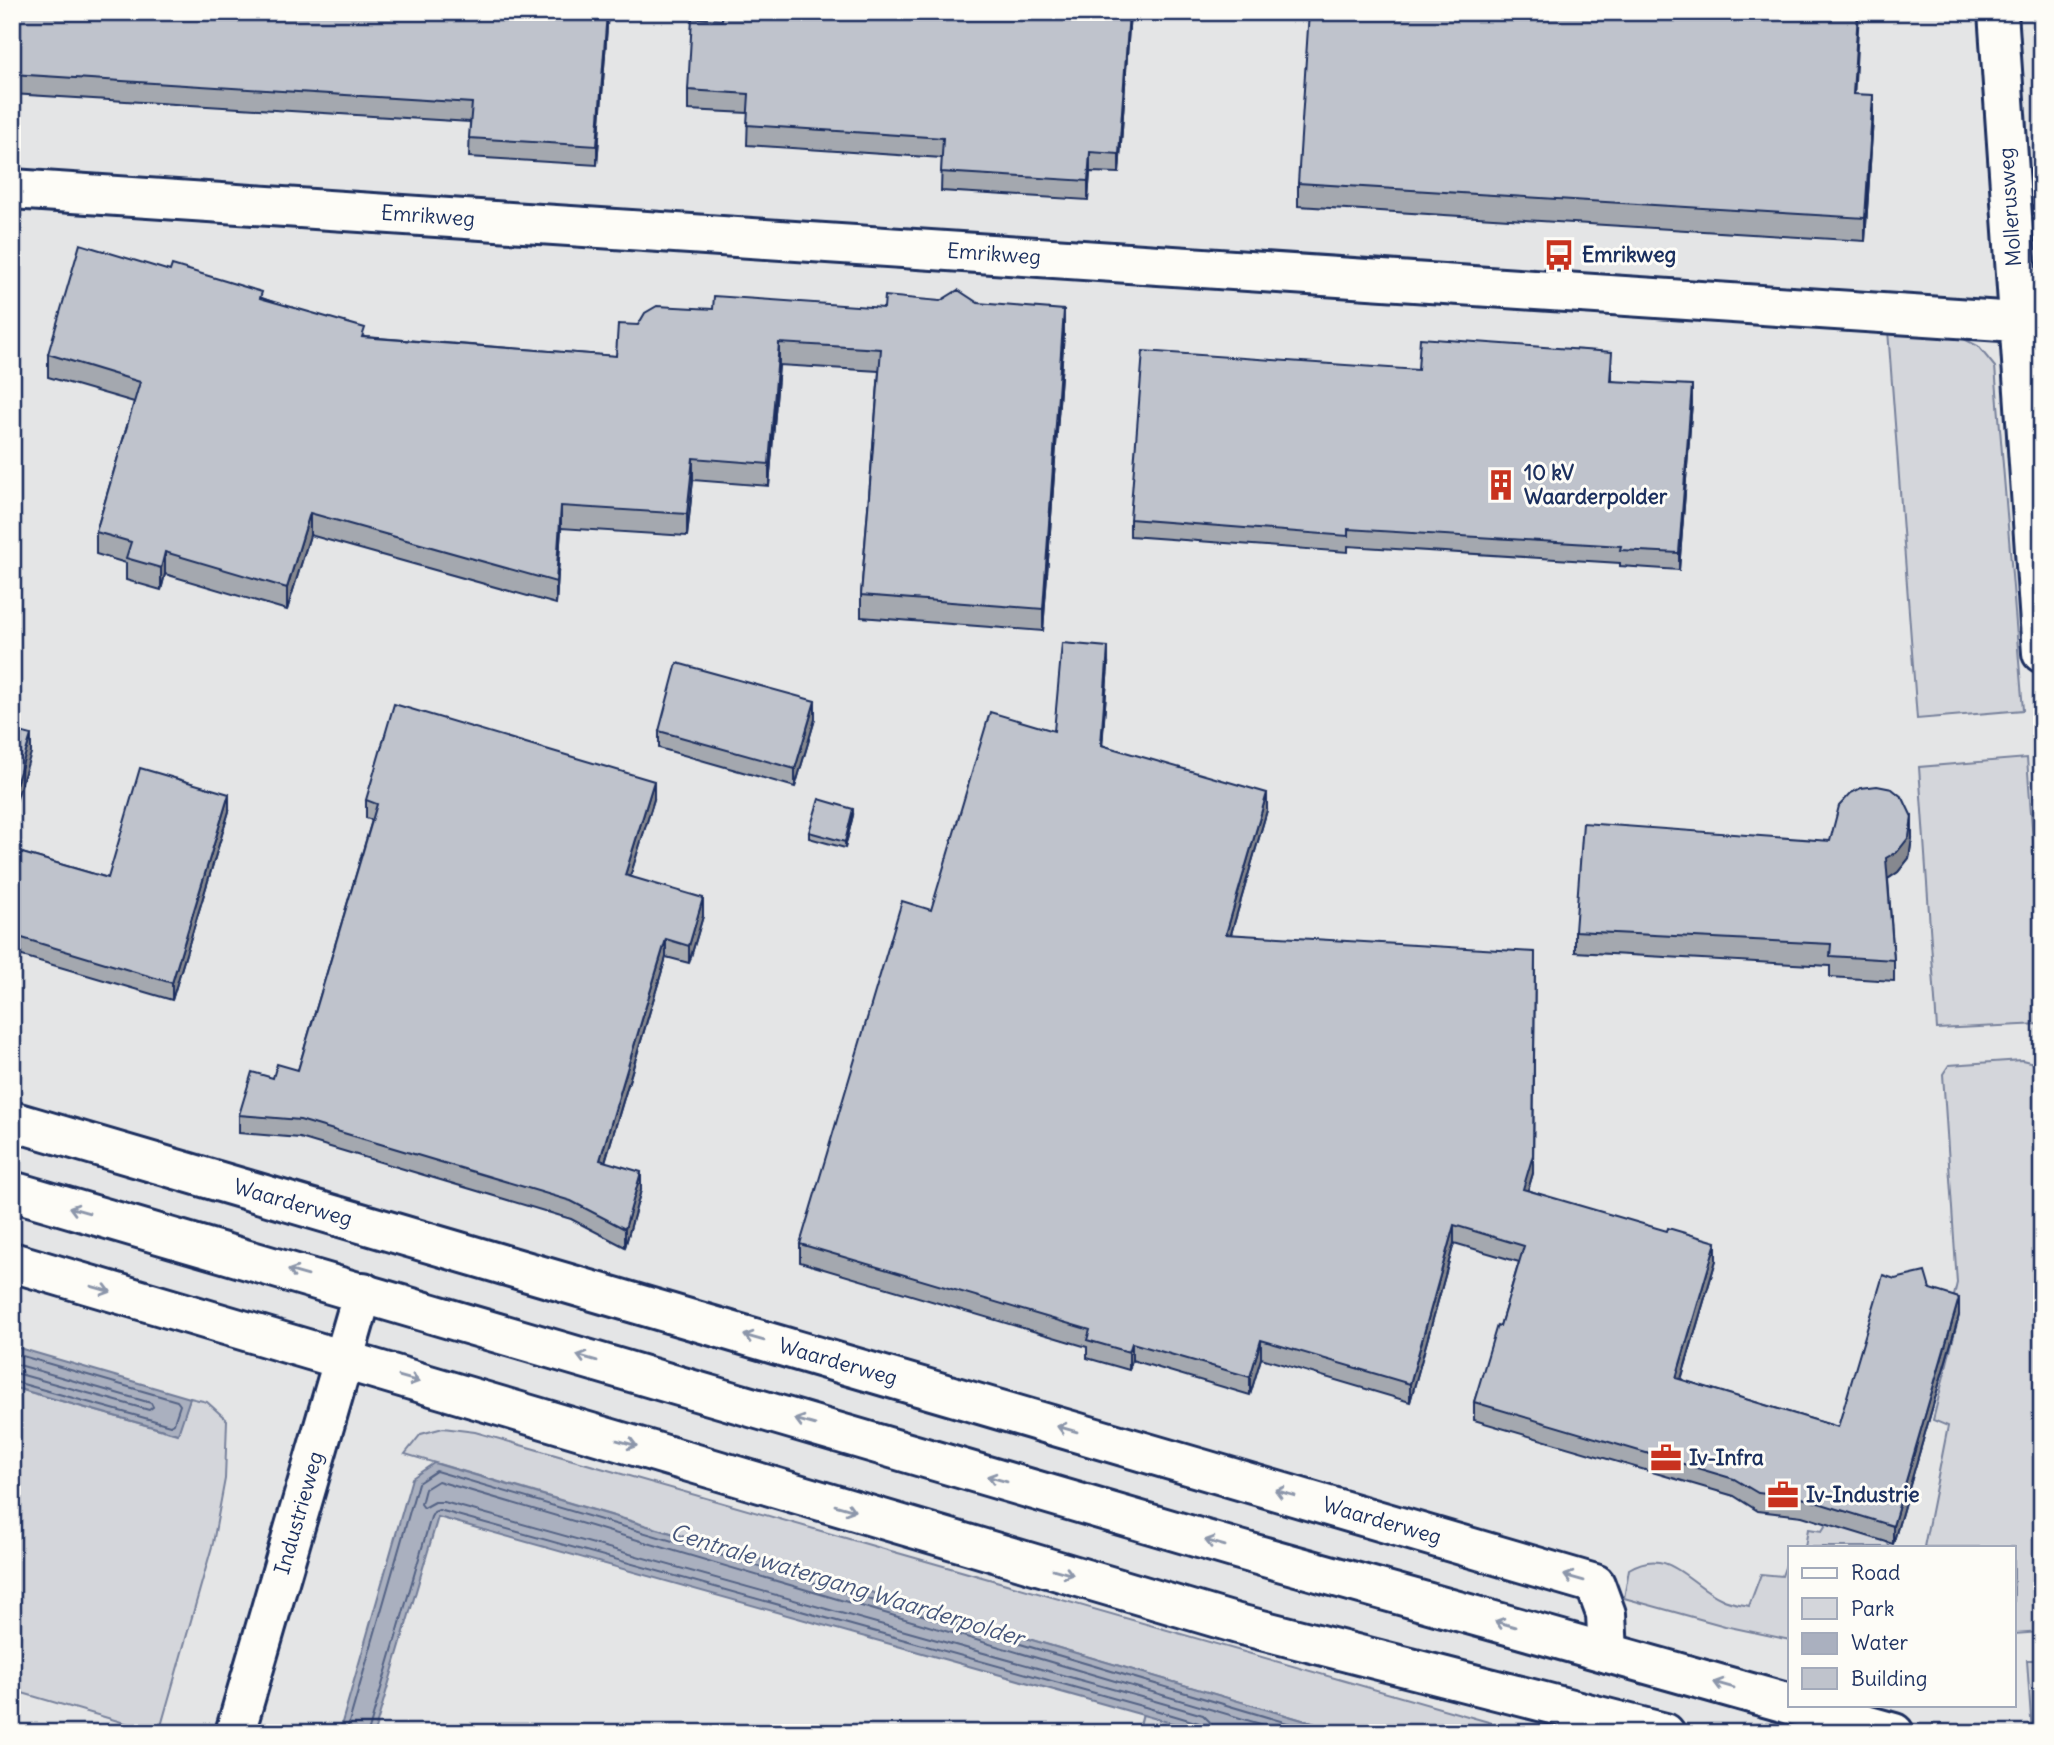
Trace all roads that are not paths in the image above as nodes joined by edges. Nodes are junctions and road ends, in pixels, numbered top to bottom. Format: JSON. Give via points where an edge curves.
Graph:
{"nodes":[{"id":1,"x":1998,"y":12,"type":"edge"},
{"id":2,"x":12,"y":188,"type":"edge"},
{"id":3,"x":2017,"y":322,"type":"junction"},
{"id":4,"x":2042,"y":653,"type":"edge"},
{"id":5,"x":12,"y":1121,"type":"edge"},
{"id":6,"x":12,"y":1191,"type":"edge"},
{"id":7,"x":12,"y":1262,"type":"edge"},
{"id":8,"x":363,"y":1292,"type":"junction"},
{"id":9,"x":343,"y":1359,"type":"junction"},
{"id":10,"x":1608,"y":1653,"type":"junction"},
{"id":11,"x":1788,"y":1703,"type":"edge"},
{"id":12,"x":1799,"y":1706,"type":"edge"},
{"id":13,"x":235,"y":1733,"type":"edge"},
{"id":14,"x":1665,"y":1733,"type":"edge"},
{"id":15,"x":1894,"y":1733,"type":"edge"}],
"edges":[{"from":1,"to":3,"type":"street","name":"Mollerusweg"},
{"from":2,"to":3,"type":"street","name":"Emrikweg"},
{"from":3,"to":4,"type":"street","name":"Mollerusweg"},
{"from":10,"to":5,"type":"street","name":"Waarderweg","one_way":true,"via":[[1606,1614],[1595,1584]]},
{"from":8,"to":6,"type":"street","one_way":true},
{"from":7,"to":9,"type":"street","one_way":true},
{"from":8,"to":9,"type":"street","name":"Industrieweg"},
{"from":10,"to":8,"type":"street","one_way":true,"via":[[1240,1550]]},
{"from":9,"to":13,"type":"street","name":"Industrieweg"},
{"from":9,"to":14,"type":"street","one_way":true,"via":[[1238,1624]]},
{"from":11,"to":10,"type":"street","one_way":true},
{"from":12,"to":15,"type":"street"}]}
